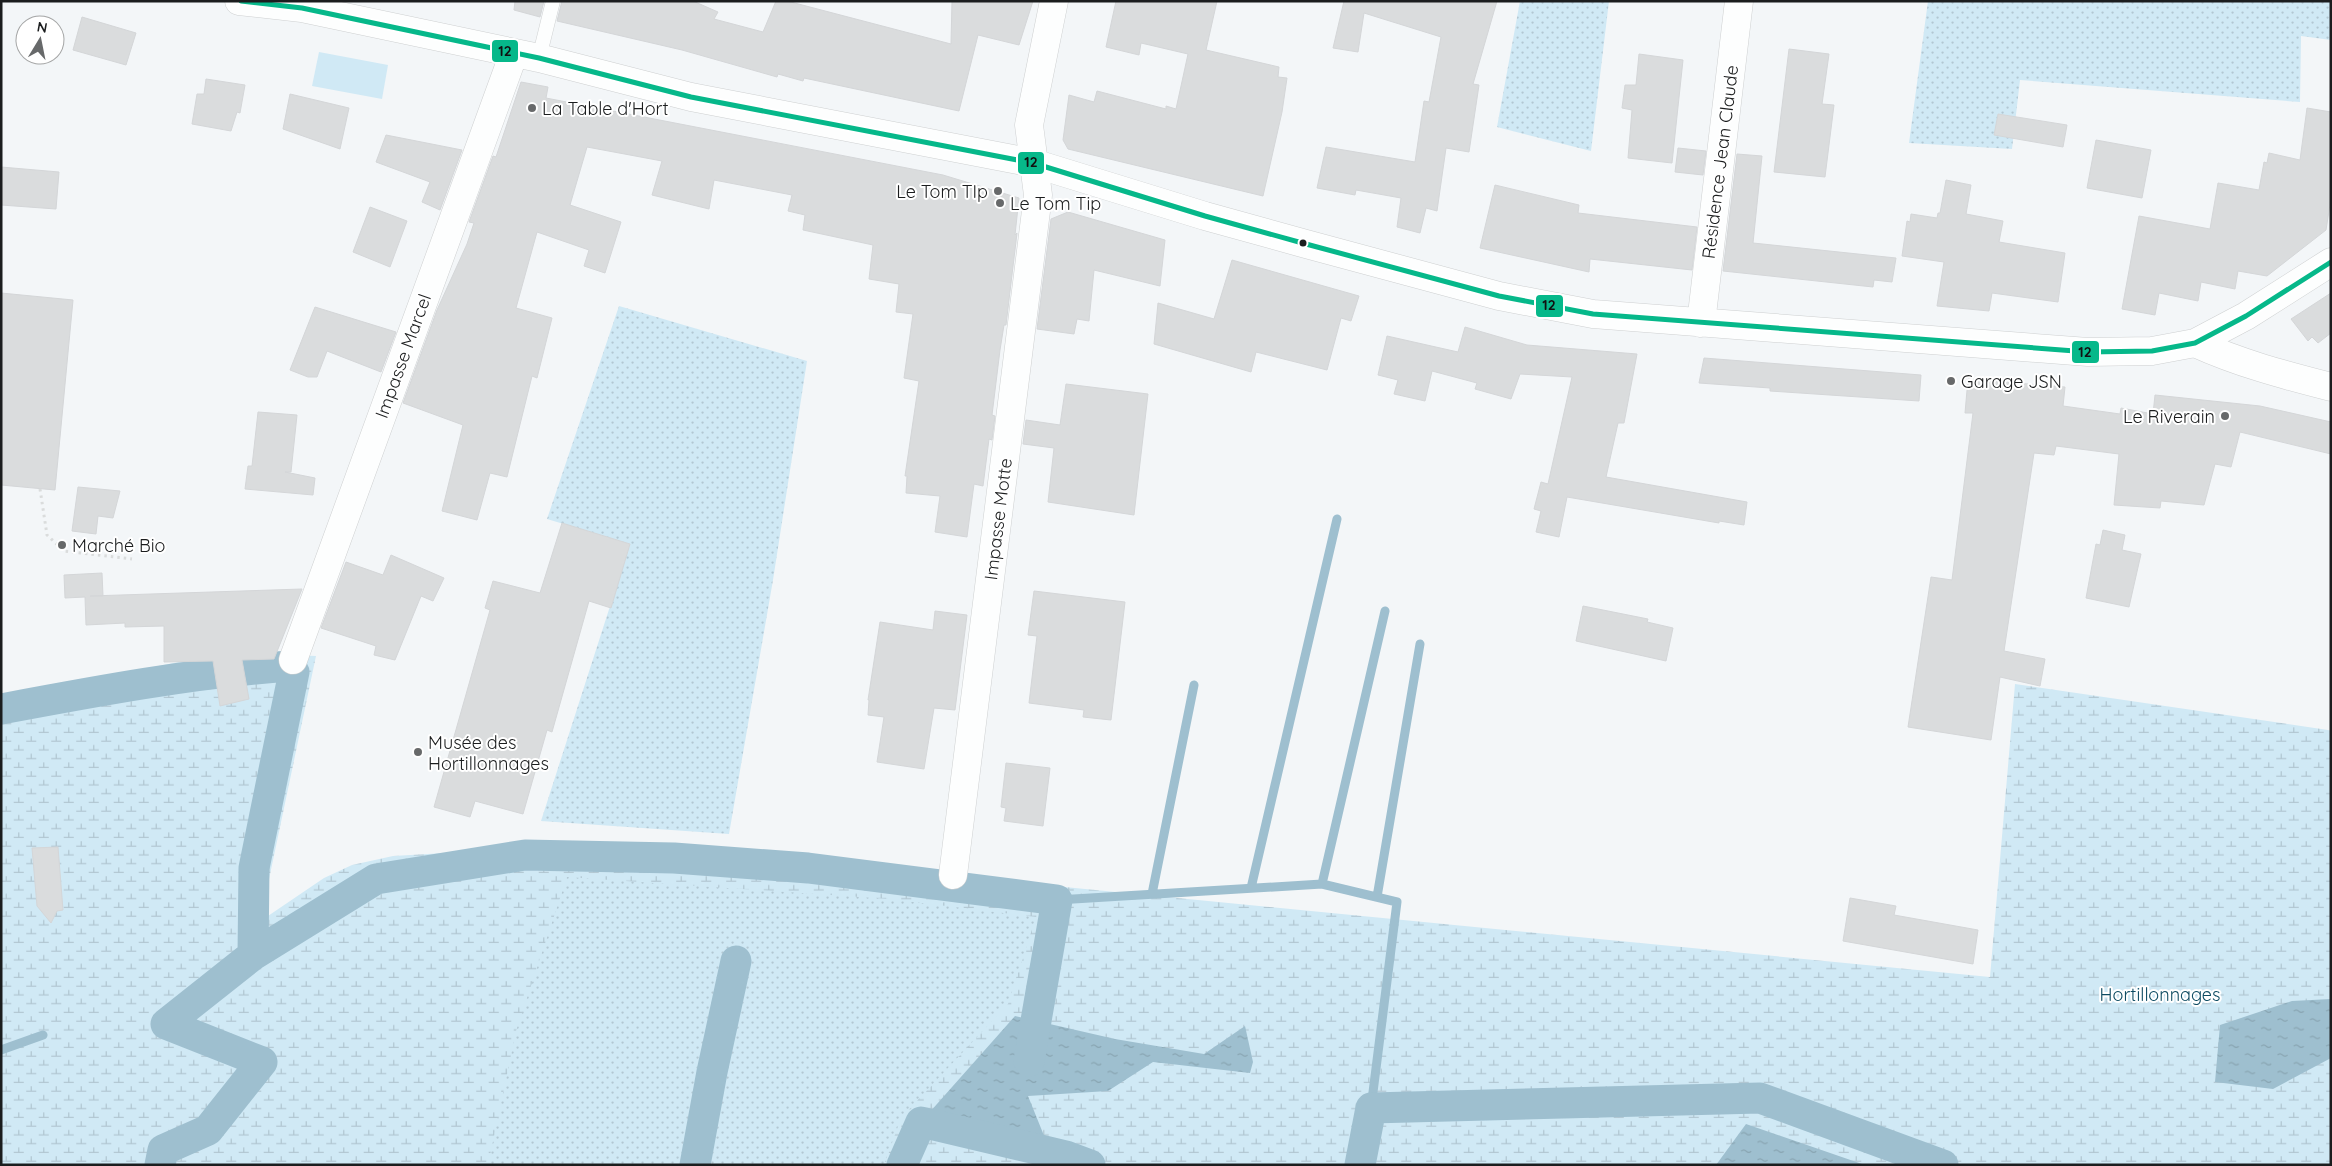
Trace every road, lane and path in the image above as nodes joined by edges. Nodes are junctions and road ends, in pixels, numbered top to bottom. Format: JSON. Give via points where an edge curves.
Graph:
{"nodes":[{"id":1,"x":239,"y":1,"type":"edge"},
{"id":2,"x":553,"y":1,"type":"edge"},
{"id":3,"x":1054,"y":1,"type":"edge"},
{"id":4,"x":1739,"y":1,"type":"edge"},
{"id":5,"x":526,"y":56,"type":"junction"},
{"id":6,"x":1033,"y":162,"type":"junction"},
{"id":7,"x":2331,"y":262,"type":"edge"},
{"id":8,"x":1701,"y":323,"type":"junction"},
{"id":9,"x":2195,"y":343,"type":"junction"},
{"id":10,"x":2331,"y":387,"type":"edge"},
{"id":11,"x":40,"y":489,"type":"dead end"},
{"id":12,"x":132,"y":559,"type":"dead end"},
{"id":13,"x":293,"y":660,"type":"dead end"},
{"id":14,"x":953,"y":875,"type":"dead end"}],
"edges":[{"from":1,"to":5,"type":"street","via":[[302,8]]},
{"from":2,"to":5,"type":"lane"},
{"from":3,"to":6,"type":"street","name":"Impasse Motte","via":[[1029,125]]},
{"from":4,"to":8,"type":"street","name":"Résidence Jean Claude"},
{"from":5,"to":6,"type":"street","via":[[691,97]]},
{"from":5,"to":13,"type":"street","name":"Impasse Marcel"},
{"from":6,"to":8,"type":"street","via":[[1205,216],[1499,296],[1592,314]]},
{"from":6,"to":14,"type":"street","name":"Impasse Motte","via":[[1038,195]]},
{"from":7,"to":9,"type":"street","via":[[2246,316]]},
{"from":8,"to":9,"type":"street","via":[[2088,352],[2152,351]]},
{"from":9,"to":10,"type":"street","via":[[2266,370]]},
{"from":11,"to":12,"type":"path","via":[[47,536],[64,551]]}]}
